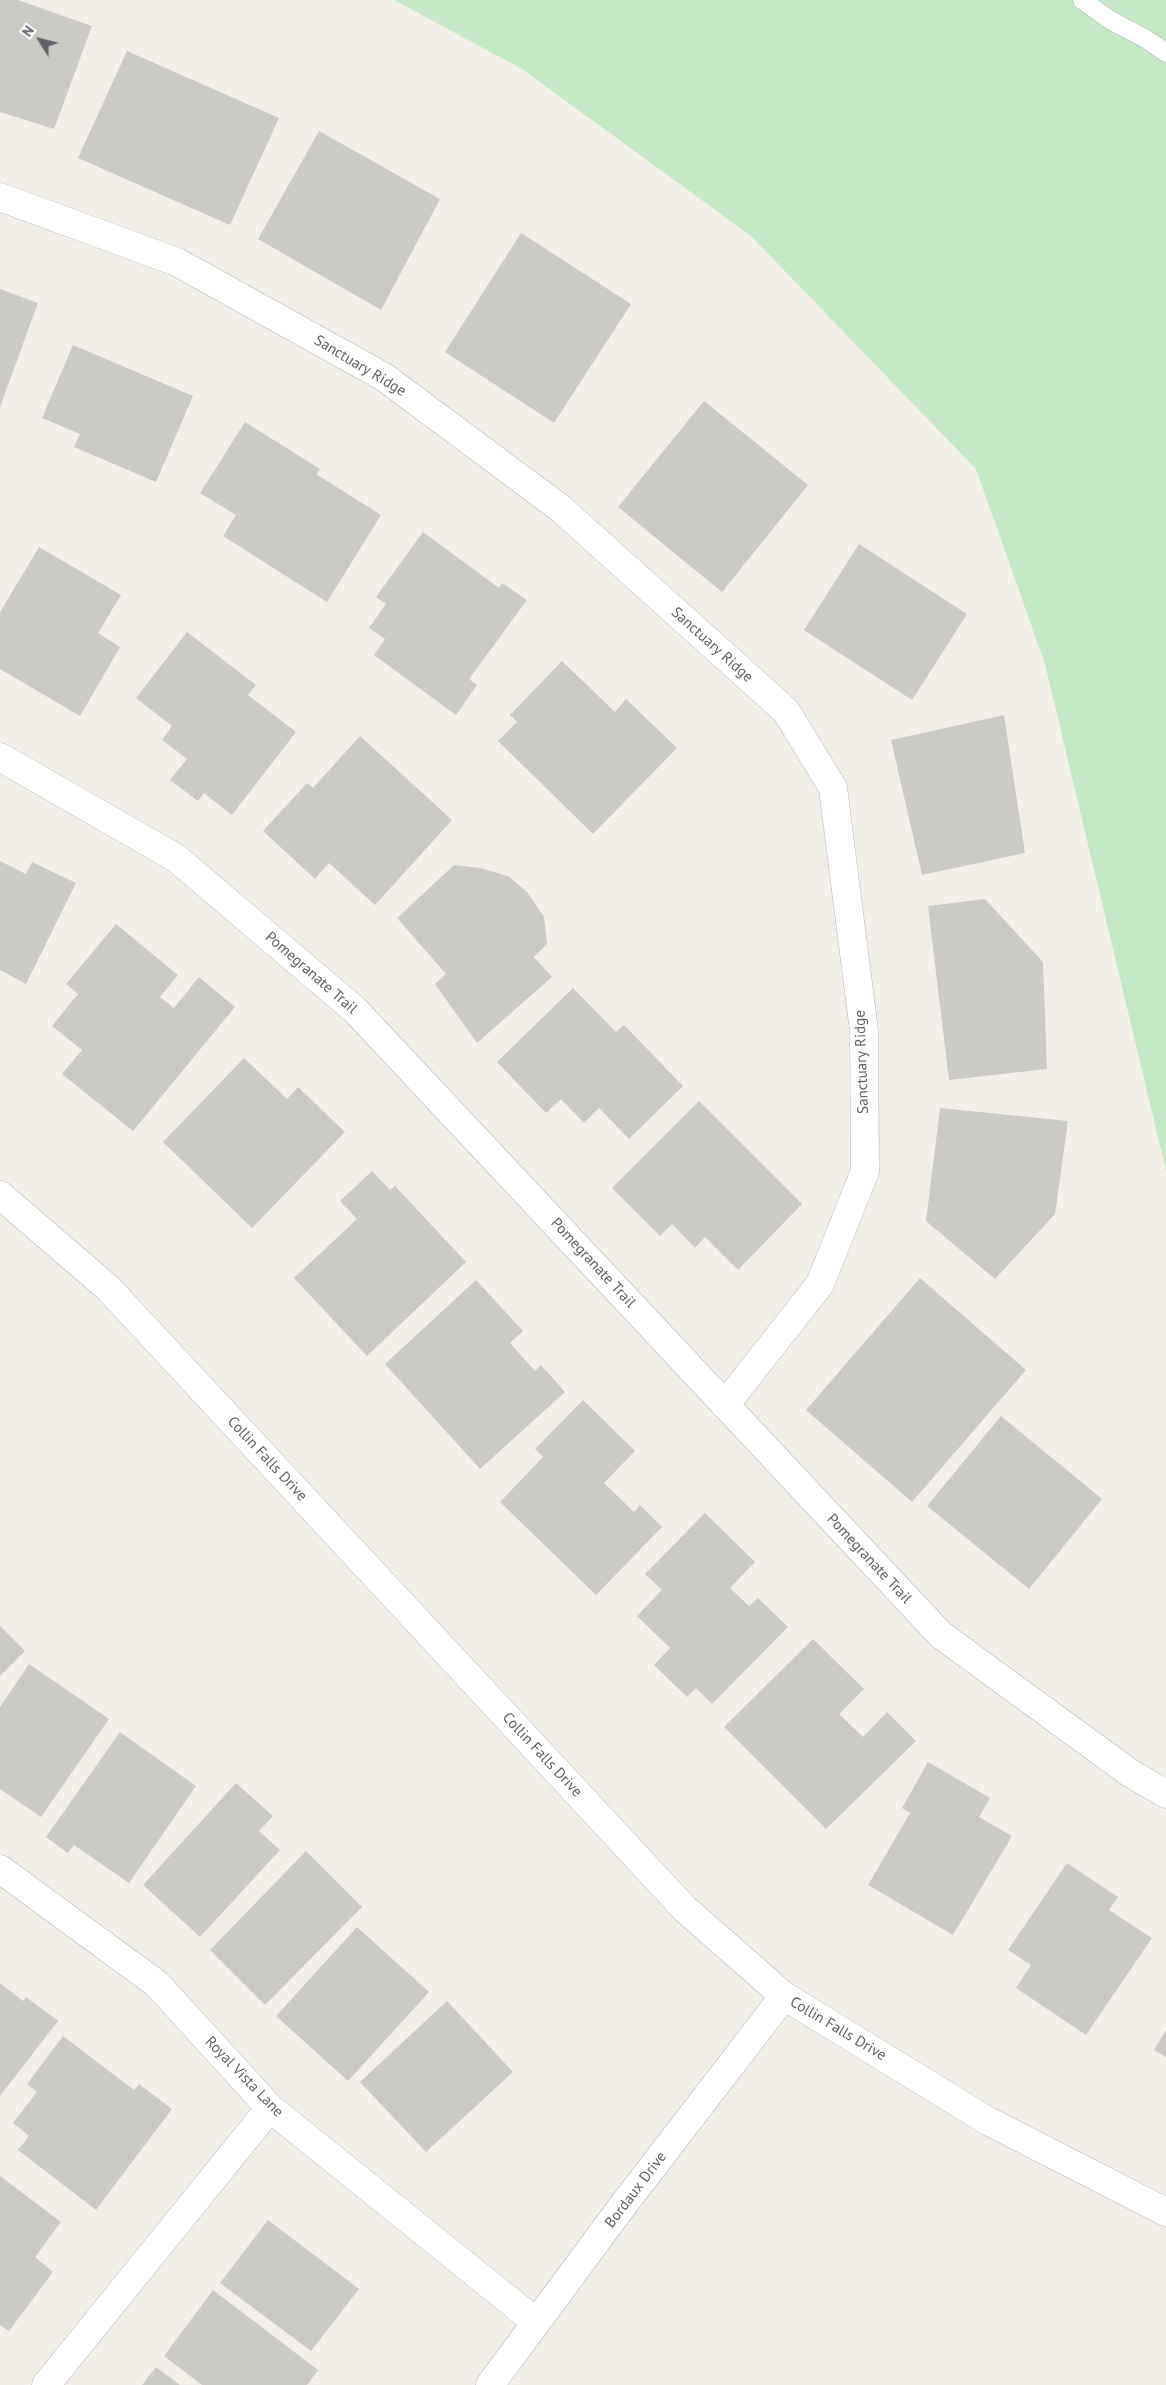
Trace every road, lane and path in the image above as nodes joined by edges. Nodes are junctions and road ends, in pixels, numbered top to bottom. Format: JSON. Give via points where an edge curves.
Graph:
{"nodes":[{"id":1,"x":1082,"y":0,"type":"edge"},
{"id":2,"x":1166,"y":53,"type":"edge"},
{"id":3,"x":0,"y":197,"type":"edge"},
{"id":4,"x":0,"y":757,"type":"edge"},
{"id":5,"x":0,"y":1195,"type":"edge"},
{"id":6,"x":725,"y":1405,"type":"junction"},
{"id":7,"x":1166,"y":1794,"type":"edge"},
{"id":8,"x":0,"y":1869,"type":"edge"},
{"id":9,"x":784,"y":1996,"type":"junction"},
{"id":10,"x":270,"y":2108,"type":"junction"},
{"id":11,"x":1166,"y":2212,"type":"edge"},
{"id":12,"x":536,"y":2322,"type":"junction"},
{"id":13,"x":46,"y":2385,"type":"edge"},
{"id":14,"x":490,"y":2385,"type":"edge"}],
"edges":[{"from":1,"to":2,"type":"lane"},
{"from":3,"to":6,"type":"street","name":"Sanctuary Ridge","via":[[177,262],[384,376],[560,508],[786,711],[833,788],[864,1031],[865,1171],[820,1284]]},
{"from":4,"to":6,"type":"street","name":"Pomegranate Trail","via":[[176,858],[355,1010]]},
{"from":5,"to":9,"type":"street","name":"Collin Falls Drive","via":[[108,1288],[684,1909]]},
{"from":6,"to":7,"type":"street","name":"Pomegranate Trail","via":[[941,1635],[1130,1773]]},
{"from":8,"to":10,"type":"street","name":"Royal Vista Lane","via":[[157,1984]]},
{"from":9,"to":11,"type":"street","name":"Collin Falls Drive","via":[[988,2121]]},
{"from":9,"to":12,"type":"street","name":"Bordaux Drive"},
{"from":10,"to":12,"type":"street","name":"Royal Vista Lane"},
{"from":10,"to":13,"type":"street"},
{"from":12,"to":14,"type":"street","name":"Bordaux Drive"}]}
